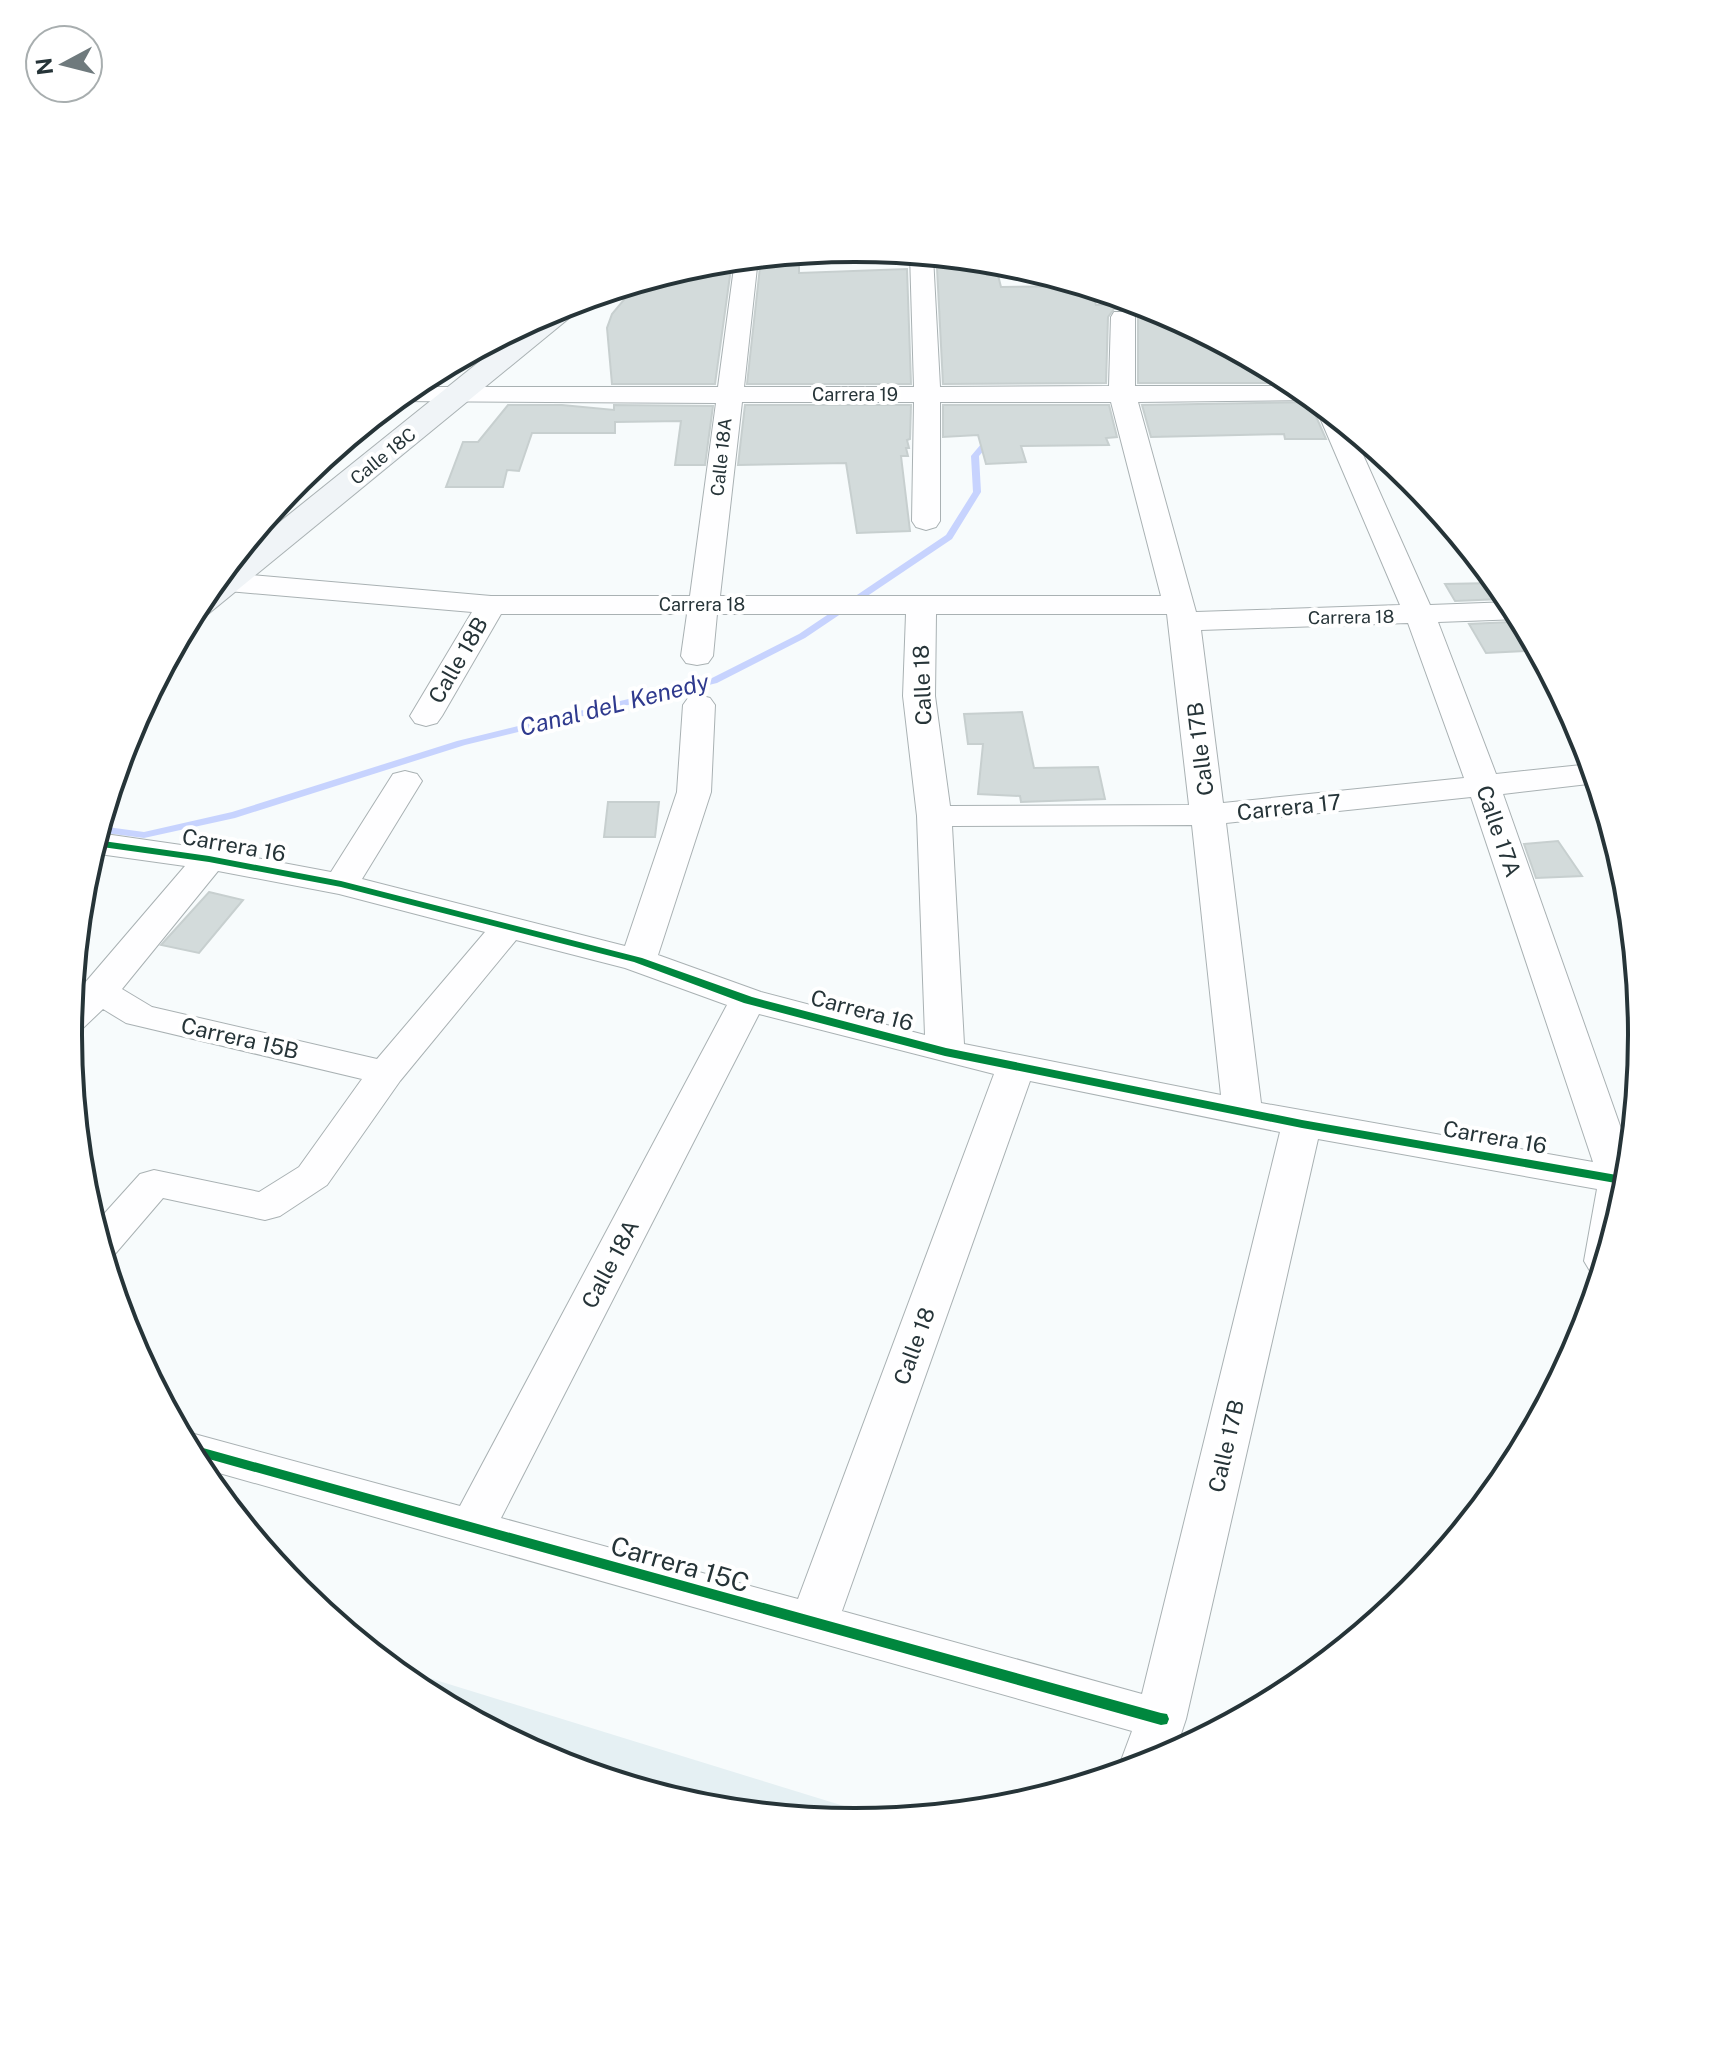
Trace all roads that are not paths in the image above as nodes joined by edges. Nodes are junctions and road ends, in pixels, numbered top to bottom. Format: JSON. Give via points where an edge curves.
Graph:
{"nodes":[{"id":1,"x":921,"y":266,"type":"edge"},
{"id":2,"x":745,"y":270,"type":"edge"},
{"id":3,"x":1123,"y":317,"type":"dead end"},
{"id":4,"x":535,"y":332,"type":"edge"},
{"id":5,"x":1122,"y":393,"type":"junction"},
{"id":6,"x":927,"y":394,"type":"junction"},
{"id":7,"x":1285,"y":394,"type":"edge"},
{"id":8,"x":423,"y":395,"type":"edge"},
{"id":9,"x":458,"y":395,"type":"junction"},
{"id":10,"x":728,"y":395,"type":"junction"},
{"id":11,"x":1340,"y":433,"type":"edge"},
{"id":12,"x":926,"y":521,"type":"dead end"},
{"id":13,"x":232,"y":579,"type":"edge"},
{"id":14,"x":229,"y":582,"type":"edge"},
{"id":15,"x":704,"y":604,"type":"junction"},
{"id":16,"x":921,"y":604,"type":"junction"},
{"id":17,"x":491,"y":605,"type":"junction"},
{"id":18,"x":1501,"y":612,"type":"edge"},
{"id":19,"x":1181,"y":613,"type":"junction"},
{"id":20,"x":1420,"y":616,"type":"junction"},
{"id":21,"x":697,"y":656,"type":"dead end"},
{"id":22,"x":699,"y":705,"type":"dead end"},
{"id":23,"x":426,"y":716,"type":"dead end"},
{"id":24,"x":1583,"y":775,"type":"edge"},
{"id":25,"x":405,"y":781,"type":"dead end"},
{"id":26,"x":1484,"y":787,"type":"junction"},
{"id":27,"x":1207,"y":815,"type":"junction"},
{"id":28,"x":934,"y":816,"type":"junction"},
{"id":29,"x":106,"y":845,"type":"edge"},
{"id":30,"x":209,"y":859,"type":"junction"},
{"id":31,"x":341,"y":884,"type":"junction"},
{"id":32,"x":508,"y":927,"type":"junction"},
{"id":33,"x":638,"y":960,"type":"junction"},
{"id":34,"x":100,"y":992,"type":"junction"},
{"id":35,"x":748,"y":1000,"type":"junction"},
{"id":36,"x":83,"y":1008,"type":"edge"},
{"id":37,"x":945,"y":1052,"type":"junction"},
{"id":38,"x":1016,"y":1067,"type":"junction"},
{"id":39,"x":386,"y":1073,"type":"junction"},
{"id":40,"x":1242,"y":1112,"type":"junction"},
{"id":41,"x":1302,"y":1124,"type":"junction"},
{"id":42,"x":1617,"y":1162,"type":"edge"},
{"id":43,"x":1614,"y":1178,"type":"edge"},
{"id":44,"x":108,"y":1235,"type":"edge"},
{"id":45,"x":205,"y":1453,"type":"edge"},
{"id":46,"x":472,"y":1528,"type":"junction"},
{"id":47,"x":813,"y":1624,"type":"junction"},
{"id":48,"x":1161,"y":1719,"type":"junction"},
{"id":49,"x":1150,"y":1750,"type":"edge"}],
"edges":[{"from":1,"to":6,"type":"street"},
{"from":2,"to":10,"type":"street","name":"Calle 18A"},
{"from":3,"to":5,"type":"street","name":"Calle 17B"},
{"from":4,"to":9,"type":"main road","name":"Calle 18C"},
{"from":5,"to":6,"type":"street","name":"Carrera 19"},
{"from":5,"to":7,"type":"street","name":"Carrera 19"},
{"from":5,"to":19,"type":"street","name":"Calle 17B"},
{"from":6,"to":10,"type":"street","name":"Carrera 19"},
{"from":6,"to":12,"type":"street"},
{"from":8,"to":9,"type":"street","name":"Carrera 19"},
{"from":9,"to":10,"type":"street","name":"Carrera 19"},
{"from":9,"to":13,"type":"main road","name":"Calle 18C"},
{"from":10,"to":15,"type":"street","name":"Calle 18A"},
{"from":11,"to":20,"type":"street","name":"Calle 17A"},
{"from":14,"to":17,"type":"street","name":"Carrera 18"},
{"from":15,"to":16,"type":"street","name":"Carrera 18"},
{"from":15,"to":17,"type":"street","name":"Carrera 18"},
{"from":15,"to":21,"type":"street","name":"Calle 18A"},
{"from":16,"to":19,"type":"street","name":"Carrera 18"},
{"from":16,"to":28,"type":"street","name":"Calle 18","via":[[919,696]]},
{"from":17,"to":23,"type":"street","name":"Calle 18B"},
{"from":18,"to":20,"type":"street","name":"Carrera 18"},
{"from":19,"to":20,"type":"street","name":"Carrera 18"},
{"from":19,"to":27,"type":"street","name":"Calle 17B"},
{"from":20,"to":26,"type":"street","name":"Calle 17A"},
{"from":22,"to":33,"type":"street","via":[[694,792]]},
{"from":24,"to":26,"type":"street","name":"Carrera 17"},
{"from":25,"to":31,"type":"street"},
{"from":26,"to":27,"type":"street","name":"Carrera 17"},
{"from":26,"to":42,"type":"street","name":"Calle 17A"},
{"from":27,"to":28,"type":"street","name":"Carrera 17"},
{"from":27,"to":40,"type":"street","name":"Calle 17B"},
{"from":28,"to":37,"type":"street","name":"Calle 18"},
{"from":29,"to":30,"type":"street","name":"Carrera 16"},
{"from":30,"to":31,"type":"street","name":"Carrera 16"},
{"from":30,"to":34,"type":"street"},
{"from":31,"to":32,"type":"street","name":"Carrera 16"},
{"from":32,"to":33,"type":"street","name":"Carrera 16"},
{"from":32,"to":39,"type":"street"},
{"from":33,"to":35,"type":"street","name":"Carrera 16"},
{"from":34,"to":36,"type":"street"},
{"from":34,"to":39,"type":"street","name":"Carrera 15B","via":[[139,1015]]},
{"from":35,"to":37,"type":"street","name":"Carrera 16"},
{"from":35,"to":46,"type":"street","name":"Calle 18A"},
{"from":37,"to":38,"type":"street","name":"Carrera 16"},
{"from":38,"to":40,"type":"street","name":"Carrera 16"},
{"from":38,"to":47,"type":"street","name":"Calle 18"},
{"from":39,"to":44,"type":"street","via":[[313,1176],[265,1207],[154,1183]]},
{"from":40,"to":41,"type":"street","name":"Carrera 16"},
{"from":41,"to":43,"type":"street","name":"Carrera 16"},
{"from":41,"to":48,"type":"street","name":"Calle 17B"},
{"from":45,"to":46,"type":"street","name":"Carrera 15C"},
{"from":46,"to":47,"type":"street","name":"Carrera 15C"},
{"from":47,"to":48,"type":"street","name":"Carrera 15C"},
{"from":48,"to":49,"type":"street","name":"Calle 17B"}]}
